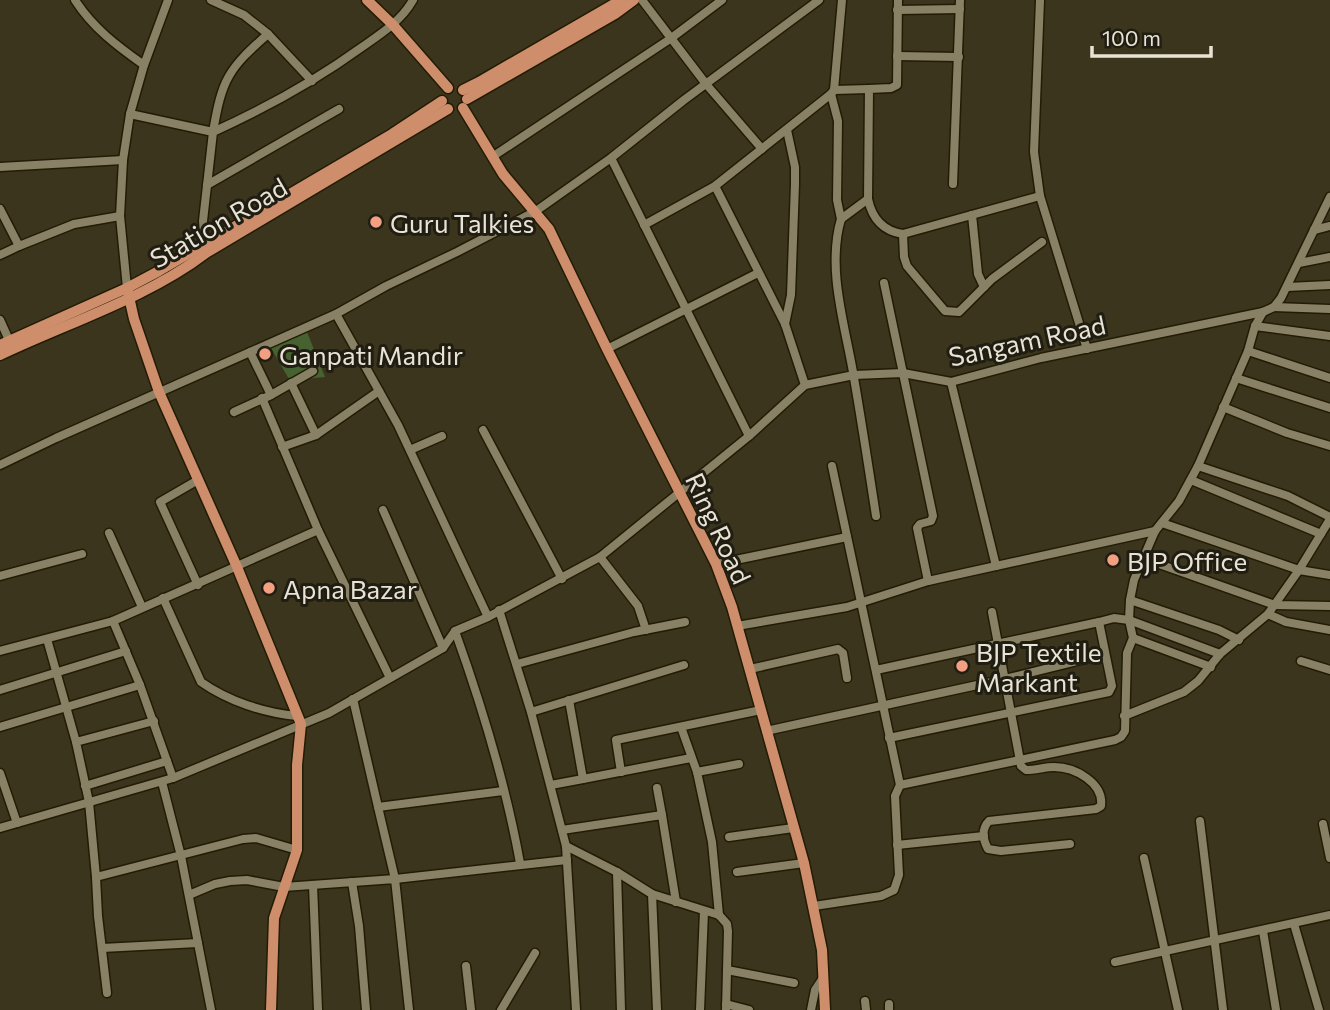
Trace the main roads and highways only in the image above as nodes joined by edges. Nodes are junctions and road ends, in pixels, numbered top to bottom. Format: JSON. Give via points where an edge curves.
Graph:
{"nodes":[{"id":1,"x":367,"y":0,"type":"edge"},
{"id":2,"x":621,"y":0,"type":"edge"},
{"id":3,"x":634,"y":0,"type":"edge"},
{"id":4,"x":449,"y":88,"type":"junction"},
{"id":5,"x":464,"y":99,"type":"junction"},
{"id":6,"x":445,"y":105,"type":"junction"},
{"id":7,"x":128,"y":293,"type":"junction"},
{"id":8,"x":5,"y":342,"type":"edge"},
{"id":9,"x":0,"y":355,"type":"edge"},
{"id":10,"x":271,"y":1010,"type":"edge"},
{"id":11,"x":825,"y":1010,"type":"edge"}],
"edges":[{"from":1,"to":4,"type":"main road"},
{"from":2,"to":5,"type":"main road","via":[[479,82]]},
{"from":3,"to":5,"type":"main road"},
{"from":4,"to":5,"type":"main road","via":[[453,86]]},
{"from":4,"to":6,"type":"main road","via":[[444,92]]},
{"from":5,"to":6,"type":"main road","via":[[453,111]]},
{"from":5,"to":11,"type":"main road","name":"Ring Road","via":[[492,158],[549,229],[716,564],[804,863],[822,950]]},
{"from":6,"to":7,"type":"main road","name":"Station Road"},
{"from":7,"to":8,"type":"main road","name":"Station Road"},
{"from":7,"to":9,"type":"main road","name":"Station Road"},
{"from":7,"to":10,"type":"main road","via":[[159,392],[299,720],[297,850],[272,935]]}]}
